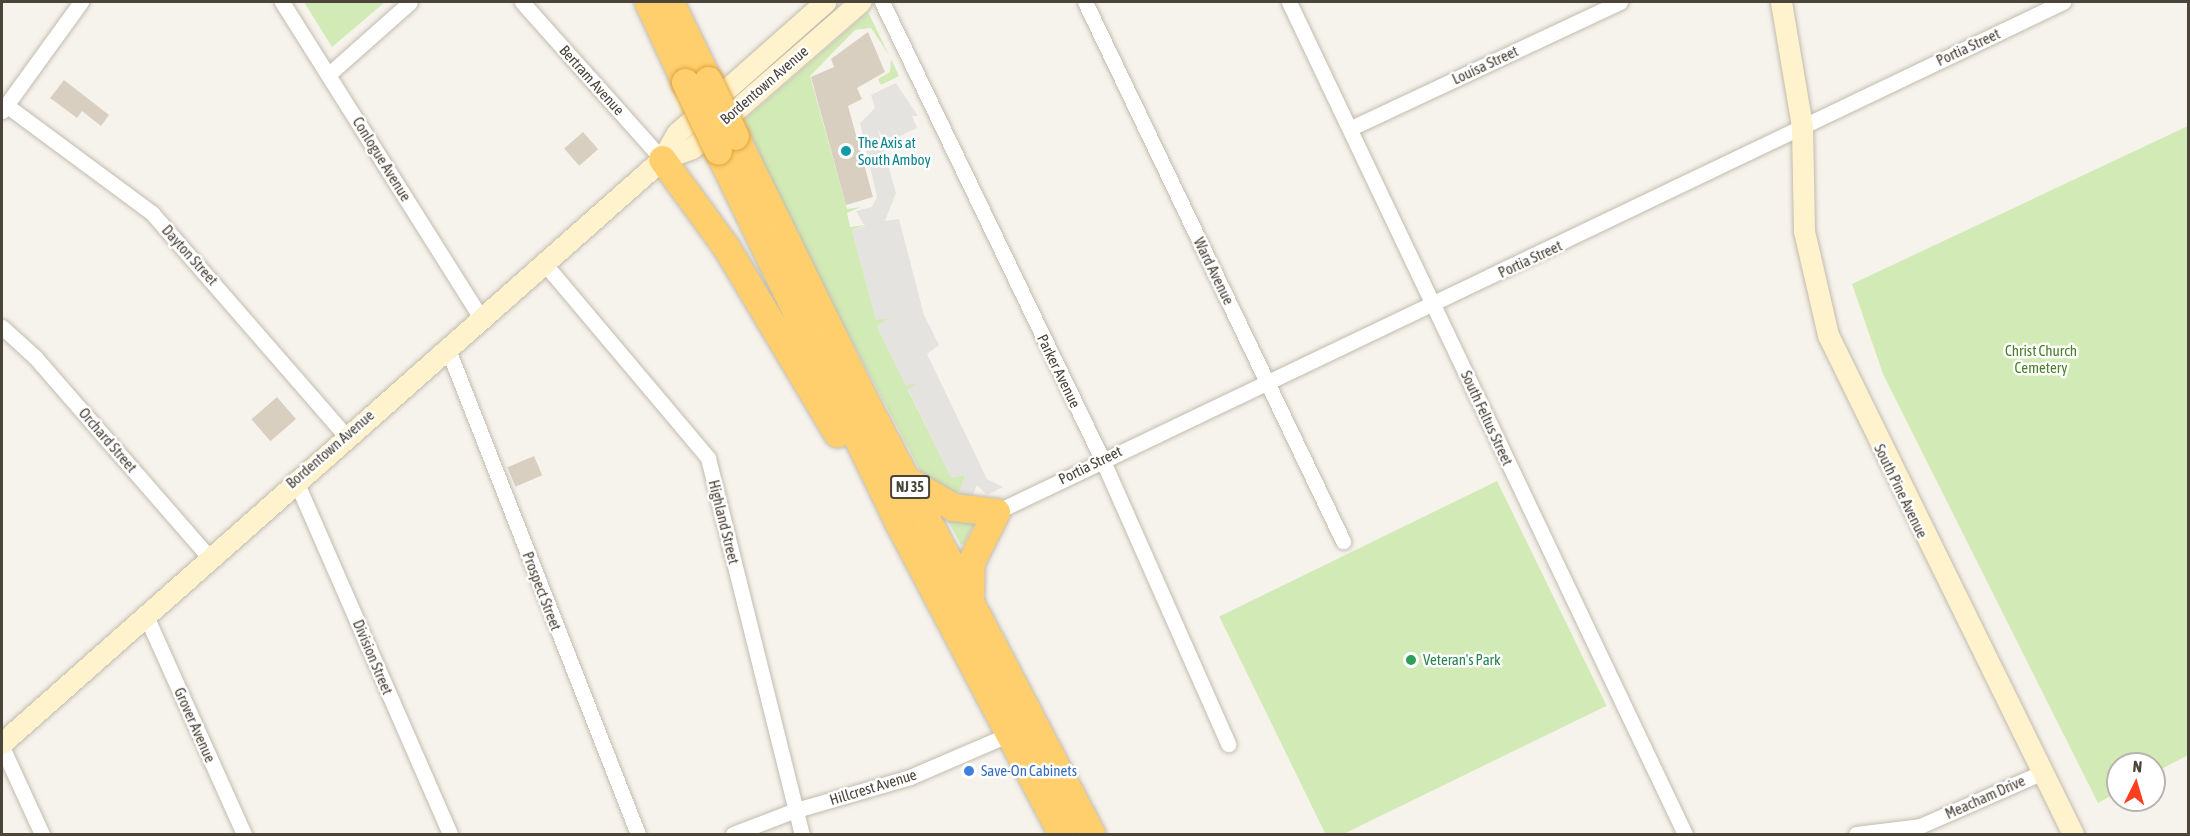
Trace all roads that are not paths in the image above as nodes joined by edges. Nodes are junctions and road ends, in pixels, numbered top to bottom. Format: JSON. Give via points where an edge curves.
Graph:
{"nodes":[{"id":1,"x":81,"y":2,"type":"edge"},
{"id":2,"x":282,"y":2,"type":"edge"},
{"id":3,"x":410,"y":2,"type":"edge"},
{"id":4,"x":522,"y":2,"type":"edge"},
{"id":5,"x":648,"y":2,"type":"edge"},
{"id":6,"x":670,"y":2,"type":"edge"},
{"id":7,"x":825,"y":2,"type":"edge"},
{"id":8,"x":860,"y":2,"type":"edge"},
{"id":9,"x":882,"y":2,"type":"edge"},
{"id":10,"x":1084,"y":2,"type":"edge"},
{"id":11,"x":1289,"y":2,"type":"edge"},
{"id":12,"x":1620,"y":2,"type":"edge"},
{"id":13,"x":1781,"y":2,"type":"edge"},
{"id":14,"x":2063,"y":2,"type":"edge"},
{"id":15,"x":771,"y":50,"type":"junction"},
{"id":16,"x":780,"y":70,"type":"junction"},
{"id":17,"x":329,"y":74,"type":"junction"},
{"id":18,"x":697,"y":81,"type":"junction"},
{"id":19,"x":4,"y":108,"type":"edge"},
{"id":20,"x":1802,"y":126,"type":"junction"},
{"id":21,"x":1351,"y":128,"type":"junction"},
{"id":22,"x":727,"y":143,"type":"junction"},
{"id":23,"x":662,"y":159,"type":"junction"},
{"id":24,"x":544,"y":263,"type":"junction"},
{"id":25,"x":1432,"y":304,"type":"junction"},
{"id":26,"x":480,"y":317,"type":"junction"},
{"id":27,"x":2,"y":327,"type":"edge"},
{"id":28,"x":447,"y":346,"type":"junction"},
{"id":29,"x":1268,"y":382,"type":"junction"},
{"id":30,"x":345,"y":435,"type":"junction"},
{"id":31,"x":1102,"y":459,"type":"junction"},
{"id":32,"x":295,"y":479,"type":"junction"},
{"id":33,"x":906,"y":479,"type":"junction"},
{"id":34,"x":996,"y":512,"type":"junction"},
{"id":35,"x":898,"y":522,"type":"junction"},
{"id":36,"x":1343,"y":541,"type":"dead end"},
{"id":37,"x":210,"y":558,"type":"junction"},
{"id":38,"x":970,"y":603,"type":"junction"},
{"id":39,"x":146,"y":616,"type":"junction"},
{"id":40,"x":1010,"y":734,"type":"junction"},
{"id":41,"x":1228,"y":744,"type":"dead end"},
{"id":42,"x":2,"y":745,"type":"edge"},
{"id":43,"x":2043,"y":772,"type":"junction"},
{"id":44,"x":796,"y":810,"type":"junction"},
{"id":45,"x":42,"y":834,"type":"edge"},
{"id":46,"x":244,"y":834,"type":"edge"},
{"id":47,"x":450,"y":834,"type":"edge"},
{"id":48,"x":638,"y":834,"type":"edge"},
{"id":49,"x":734,"y":834,"type":"edge"},
{"id":50,"x":802,"y":834,"type":"edge"},
{"id":51,"x":1062,"y":834,"type":"edge"},
{"id":52,"x":1091,"y":834,"type":"edge"},
{"id":53,"x":1685,"y":834,"type":"edge"},
{"id":54,"x":1856,"y":834,"type":"edge"},
{"id":55,"x":2073,"y":834,"type":"edge"}],
"edges":[{"from":1,"to":19,"type":"street"},
{"from":2,"to":17,"type":"street","name":"Conlogue Avenue"},
{"from":3,"to":17,"type":"street"},
{"from":4,"to":23,"type":"street","name":"Bertram Avenue"},
{"from":5,"to":18,"type":"highway","number":"NJ 35"},
{"from":6,"to":18,"type":"highway","number":"NJ 35"},
{"from":7,"to":15,"type":"street","name":"Bordentown Avenue"},
{"from":8,"to":16,"type":"street","name":"Bordentown Avenue"},
{"from":9,"to":31,"type":"street","name":"Parker Avenue"},
{"from":10,"to":29,"type":"street","name":"Ward Avenue"},
{"from":11,"to":21,"type":"street","name":"South Feltus Street"},
{"from":12,"to":21,"type":"street","name":"Louisa Street"},
{"from":13,"to":20,"type":"street","name":"South Pine Avenue"},
{"from":14,"to":20,"type":"street","name":"Portia Street"},
{"from":15,"to":16,"type":"street"},
{"from":15,"to":23,"type":"street","name":"Bordentown Avenue","via":[[677,133]]},
{"from":16,"to":23,"type":"street","name":"Bordentown Avenue","via":[[692,148]]},
{"from":17,"to":26,"type":"street","name":"Conlogue Avenue"},
{"from":18,"to":22,"type":"highway","number":"NJ 35","bridge":true},
{"from":19,"to":30,"type":"street","name":"Dayton Street","via":[[152,213]]},
{"from":20,"to":25,"type":"street","name":"Portia Street"},
{"from":20,"to":43,"type":"street","name":"South Pine Avenue","via":[[1804,231],[1828,334]]},
{"from":21,"to":25,"type":"street","name":"South Feltus Street"},
{"from":22,"to":33,"type":"highway","number":"NJ 35"},
{"from":22,"to":35,"type":"highway","number":"NJ 35"},
{"from":23,"to":24,"type":"street","name":"Bordentown Avenue"},
{"from":23,"to":35,"type":"highway","via":[[726,247],[859,474]]},
{"from":24,"to":26,"type":"street","name":"Bordentown Avenue"},
{"from":24,"to":44,"type":"street","name":"Highland Street","via":[[708,458]]},
{"from":25,"to":29,"type":"street","name":"Portia Street"},
{"from":25,"to":53,"type":"street","name":"South Feltus Street"},
{"from":26,"to":28,"type":"street","name":"Bordentown Avenue"},
{"from":27,"to":37,"type":"street","name":"Orchard Street","via":[[35,357]]},
{"from":28,"to":30,"type":"street","name":"Bordentown Avenue"},
{"from":28,"to":48,"type":"street","name":"Prospect Street"},
{"from":29,"to":31,"type":"street","name":"Portia Street"},
{"from":29,"to":36,"type":"street","name":"Ward Avenue"},
{"from":30,"to":32,"type":"street","name":"Bordentown Avenue"},
{"from":31,"to":34,"type":"street","name":"Portia Street"},
{"from":31,"to":41,"type":"street","name":"Parker Avenue"},
{"from":32,"to":37,"type":"street","name":"Bordentown Avenue"},
{"from":32,"to":47,"type":"street","name":"Division Street"},
{"from":33,"to":34,"type":"highway","via":[[953,507]]},
{"from":33,"to":38,"type":"highway","number":"NJ 35"},
{"from":34,"to":38,"type":"highway","via":[[971,562]]},
{"from":35,"to":40,"type":"highway","number":"NJ 35"},
{"from":37,"to":39,"type":"street","name":"Bordentown Avenue"},
{"from":38,"to":52,"type":"highway","number":"NJ 35"},
{"from":39,"to":42,"type":"street","name":"Bordentown Avenue"},
{"from":39,"to":46,"type":"street","name":"Grover Avenue"},
{"from":40,"to":44,"type":"street","name":"Hillcrest Avenue","via":[[910,777]]},
{"from":40,"to":51,"type":"highway","number":"NJ 35"},
{"from":42,"to":45,"type":"street"},
{"from":43,"to":54,"type":"street","name":"Meacham Drive","via":[[1920,826]]},
{"from":43,"to":55,"type":"street","name":"South Pine Avenue"},
{"from":44,"to":49,"type":"street","name":"Hillcrest Avenue"},
{"from":44,"to":50,"type":"street","name":"Highland Street"}]}
